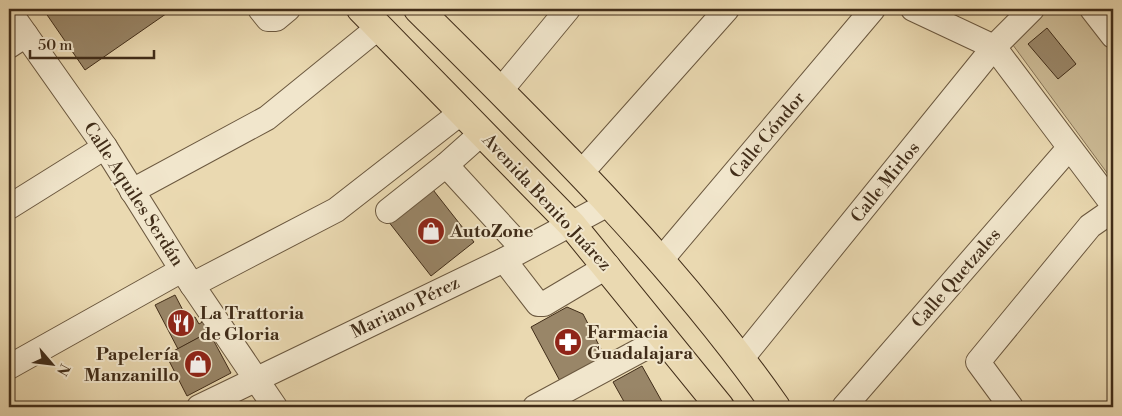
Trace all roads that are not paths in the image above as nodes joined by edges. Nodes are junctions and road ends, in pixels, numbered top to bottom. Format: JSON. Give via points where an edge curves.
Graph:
{"nodes":[{"id":1,"x":260,"y":9,"type":"edge"},
{"id":2,"x":288,"y":9,"type":"edge"},
{"id":3,"x":418,"y":9,"type":"edge"},
{"id":4,"x":568,"y":9,"type":"edge"},
{"id":5,"x":727,"y":9,"type":"edge"},
{"id":6,"x":873,"y":9,"type":"edge"},
{"id":7,"x":913,"y":9,"type":"edge"},
{"id":8,"x":1032,"y":9,"type":"edge"},
{"id":9,"x":1092,"y":9,"type":"edge"},
{"id":10,"x":9,"y":11,"type":"edge"},
{"id":11,"x":370,"y":18,"type":"edge"},
{"id":12,"x":1113,"y":36,"type":"edge"},
{"id":13,"x":17,"y":41,"type":"edge"},
{"id":14,"x":994,"y":47,"type":"junction"},
{"id":15,"x":501,"y":90,"type":"junction"},
{"id":16,"x":463,"y":111,"type":"junction"},
{"id":17,"x":483,"y":132,"type":"junction"},
{"id":18,"x":105,"y":147,"type":"junction"},
{"id":19,"x":1069,"y":148,"type":"junction"},
{"id":20,"x":446,"y":165,"type":"junction"},
{"id":21,"x":581,"y":173,"type":"junction"},
{"id":22,"x":132,"y":191,"type":"junction"},
{"id":23,"x":610,"y":203,"type":"junction"},
{"id":24,"x":1113,"y":205,"type":"edge"},
{"id":25,"x":9,"y":207,"type":"edge"},
{"id":26,"x":1113,"y":210,"type":"edge"},
{"id":27,"x":388,"y":211,"type":"dead end"},
{"id":28,"x":572,"y":225,"type":"junction"},
{"id":29,"x":514,"y":254,"type":"junction"},
{"id":30,"x":661,"y":260,"type":"junction"},
{"id":31,"x":608,"y":266,"type":"junction"},
{"id":32,"x":187,"y":278,"type":"junction"},
{"id":33,"x":665,"y":337,"type":"junction"},
{"id":34,"x":742,"y":358,"type":"junction"},
{"id":35,"x":9,"y":367,"type":"edge"},
{"id":36,"x":256,"y":379,"type":"junction"},
{"id":37,"x":198,"y":407,"type":"edge"},
{"id":38,"x":274,"y":407,"type":"edge"},
{"id":39,"x":535,"y":407,"type":"edge"},
{"id":40,"x":720,"y":407,"type":"edge"},
{"id":41,"x":776,"y":407,"type":"edge"},
{"id":42,"x":844,"y":407,"type":"edge"},
{"id":43,"x":1011,"y":407,"type":"edge"}],
"edges":[{"from":1,"to":2,"type":"street","via":[[268,19],[276,19]]},
{"from":3,"to":15,"type":"main road"},
{"from":4,"to":15,"type":"street"},
{"from":5,"to":21,"type":"street"},
{"from":6,"to":30,"type":"street","name":"Calle Cóndor"},
{"from":7,"to":14,"type":"street"},
{"from":8,"to":14,"type":"street","name":"Calle Mirlos"},
{"from":9,"to":12,"type":"street"},
{"from":10,"to":13,"type":"street","name":"Calle Aquiles Serdán"},
{"from":11,"to":16,"type":"main road","name":"Avenida Benito Juárez"},
{"from":11,"to":22,"type":"street","via":[[267,118]]},
{"from":13,"to":18,"type":"street","name":"Calle Aquiles Serdán"},
{"from":14,"to":19,"type":"street"},
{"from":14,"to":34,"type":"street","name":"Calle Mirlos"},
{"from":15,"to":21,"type":"main road"},
{"from":16,"to":17,"type":"main road","name":"Avenida Benito Juárez"},
{"from":16,"to":32,"type":"street","via":[[336,210]]},
{"from":17,"to":20,"type":"street"},
{"from":17,"to":28,"type":"main road","name":"Avenida Benito Juárez"},
{"from":18,"to":22,"type":"street","name":"Calle Aquiles Serdán"},
{"from":18,"to":25,"type":"street"},
{"from":19,"to":24,"type":"street"},
{"from":19,"to":42,"type":"street","name":"Calle Quetzales"},
{"from":20,"to":27,"type":"street"},
{"from":20,"to":29,"type":"street"},
{"from":21,"to":23,"type":"main road"},
{"from":22,"to":32,"type":"street","name":"Calle Aquiles Serdán"},
{"from":23,"to":28,"type":"street","name":"Mariano Pérez"},
{"from":23,"to":30,"type":"main road"},
{"from":26,"to":43,"type":"street","via":[[1090,226],[978,362]]},
{"from":28,"to":29,"type":"street","name":"Mariano Pérez"},
{"from":28,"to":31,"type":"main road","name":"Avenida Benito Juárez"},
{"from":29,"to":31,"type":"street","via":[[538,304],[544,304]]},
{"from":29,"to":36,"type":"street","name":"Mariano Pérez"},
{"from":30,"to":34,"type":"main road"},
{"from":31,"to":33,"type":"main road","name":"Avenida Benito Juárez"},
{"from":32,"to":35,"type":"street"},
{"from":32,"to":36,"type":"street","name":"Calle Aquiles Serdán"},
{"from":33,"to":39,"type":"street"},
{"from":33,"to":40,"type":"main road","name":"Avenida Benito Juárez"},
{"from":34,"to":41,"type":"main road"},
{"from":36,"to":37,"type":"street","name":"Mariano Pérez"},
{"from":36,"to":38,"type":"street","name":"Calle Aquiles Serdán"}]}
